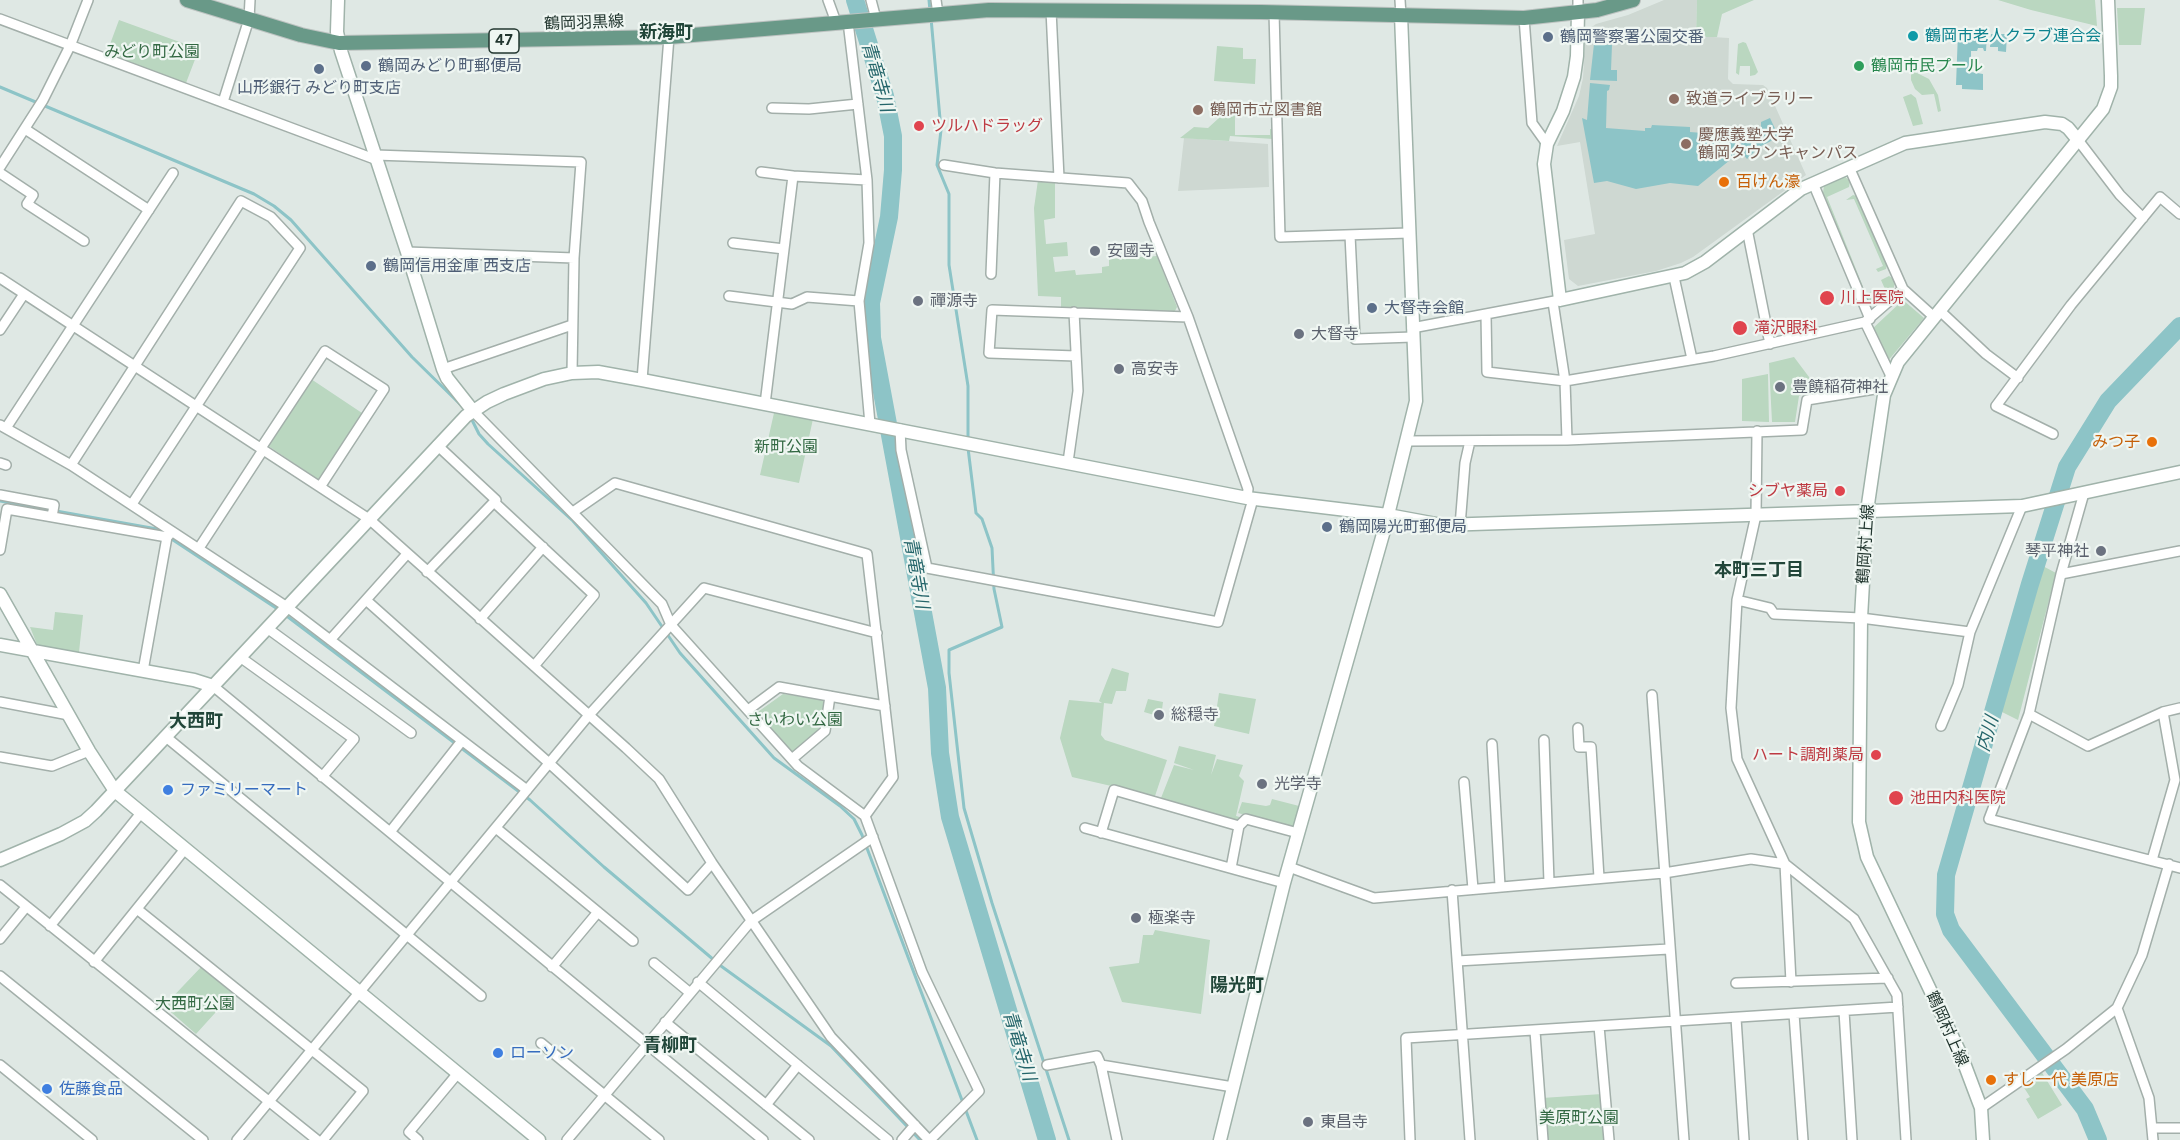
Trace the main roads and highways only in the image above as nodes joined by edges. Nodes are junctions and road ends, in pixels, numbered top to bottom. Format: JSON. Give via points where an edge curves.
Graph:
{"nodes":[{"id":1,"x":188,"y":0,"type":"edge"},
{"id":2,"x":1633,"y":0,"type":"edge"},
{"id":3,"x":988,"y":5,"type":"edge"},
{"id":4,"x":1102,"y":5,"type":"edge"},
{"id":5,"x":1578,"y":6,"type":"edge"},
{"id":6,"x":937,"y":7,"type":"edge"},
{"id":7,"x":1268,"y":8,"type":"edge"}],
"edges":[{"from":1,"to":6,"type":"main road","name":"鶴岡羽黒線","number":"47","via":[[339,43],[669,37],[881,18]]},
{"from":2,"to":5,"type":"main road","name":"鶴岡羽黒線","number":"47","via":[[1610,8]]},
{"from":3,"to":4,"type":"main road","name":"鶴岡羽黒線","number":"47","via":[[1051,10]]},
{"from":3,"to":6,"type":"main road","name":"鶴岡羽黒線","number":"47"},
{"from":4,"to":7,"type":"main road","name":"鶴岡羽黒線","number":"47"},
{"from":5,"to":7,"type":"main road","name":"鶴岡羽黒線","number":"47","via":[[1524,18]]}]}
